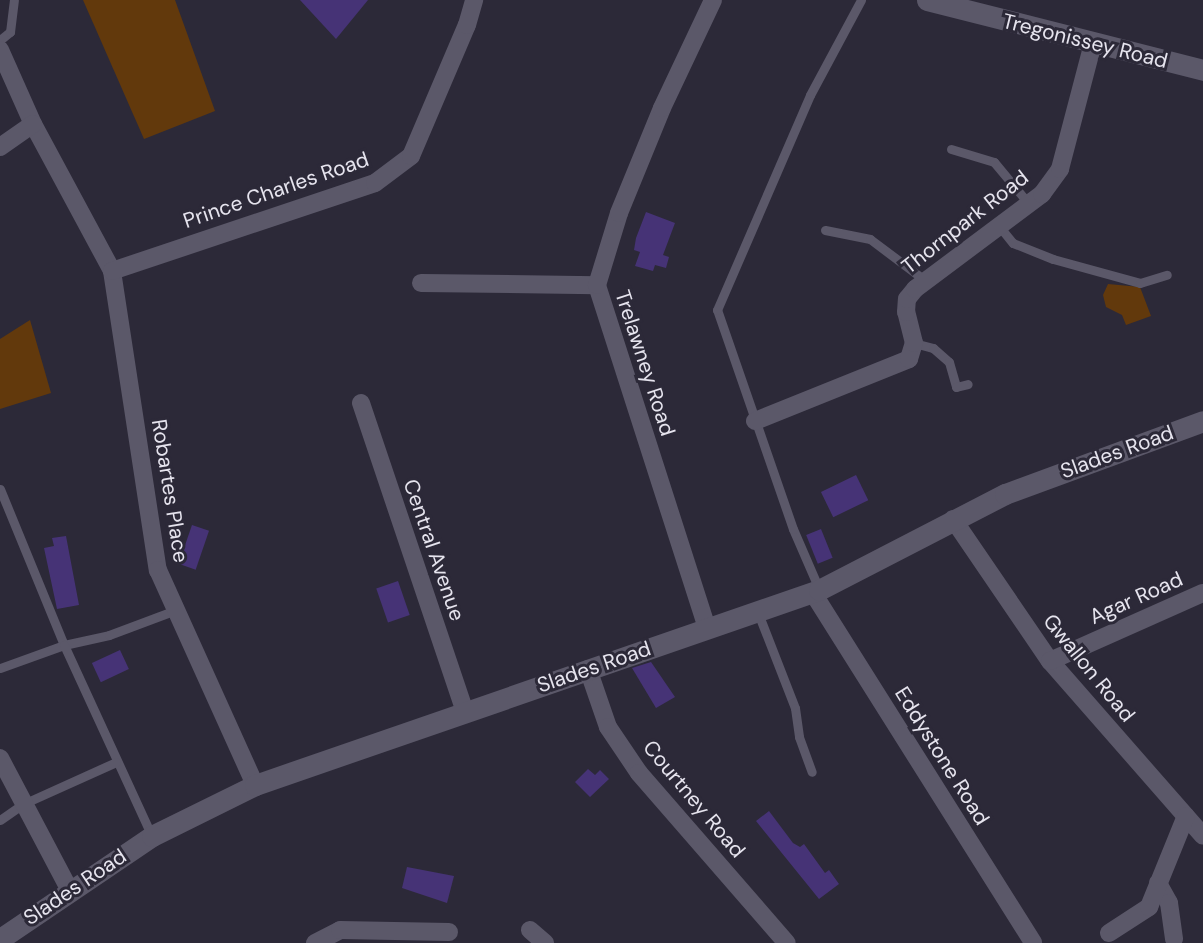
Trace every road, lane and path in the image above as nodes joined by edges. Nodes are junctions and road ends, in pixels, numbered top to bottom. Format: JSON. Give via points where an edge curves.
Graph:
{"nodes":[{"id":1,"x":14,"y":0,"type":"edge"},
{"id":2,"x":474,"y":0,"type":"edge"},
{"id":3,"x":713,"y":0,"type":"edge"},
{"id":4,"x":861,"y":0,"type":"edge"},
{"id":5,"x":927,"y":0,"type":"edge"},
{"id":6,"x":0,"y":40,"type":"edge"},
{"id":7,"x":1093,"y":43,"type":"junction"},
{"id":8,"x":0,"y":50,"type":"edge"},
{"id":9,"x":1203,"y":70,"type":"edge"},
{"id":10,"x":33,"y":124,"type":"junction"},
{"id":11,"x":0,"y":147,"type":"edge"},
{"id":12,"x":951,"y":149,"type":"dead end"},
{"id":13,"x":1029,"y":204,"type":"junction"},
{"id":14,"x":999,"y":226,"type":"junction"},
{"id":15,"x":825,"y":230,"type":"dead end"},
{"id":16,"x":112,"y":271,"type":"junction"},
{"id":17,"x":1167,"y":275,"type":"dead end"},
{"id":18,"x":926,"y":281,"type":"junction"},
{"id":19,"x":421,"y":283,"type":"dead end"},
{"id":20,"x":597,"y":285,"type":"junction"},
{"id":21,"x":914,"y":343,"type":"junction"},
{"id":22,"x":968,"y":384,"type":"dead end"},
{"id":23,"x":361,"y":403,"type":"dead end"},
{"id":24,"x":755,"y":421,"type":"junction"},
{"id":25,"x":1203,"y":421,"type":"edge"},
{"id":26,"x":0,"y":489,"type":"edge"},
{"id":27,"x":953,"y":519,"type":"junction"},
{"id":28,"x":816,"y":592,"type":"junction"},
{"id":29,"x":1203,"y":593,"type":"edge"},
{"id":30,"x":176,"y":610,"type":"junction"},
{"id":31,"x":758,"y":614,"type":"junction"},
{"id":32,"x":707,"y":628,"type":"junction"},
{"id":33,"x":64,"y":645,"type":"junction"},
{"id":34,"x":1050,"y":661,"type":"junction"},
{"id":35,"x":0,"y":668,"type":"edge"},
{"id":36,"x":588,"y":669,"type":"junction"},
{"id":37,"x":465,"y":712,"type":"junction"},
{"id":38,"x":0,"y":758,"type":"edge"},
{"id":39,"x":116,"y":762,"type":"junction"},
{"id":40,"x":812,"y":772,"type":"dead end"},
{"id":41,"x":255,"y":785,"type":"junction"},
{"id":42,"x":23,"y":804,"type":"junction"},
{"id":43,"x":1186,"y":816,"type":"junction"},
{"id":44,"x":0,"y":820,"type":"edge"},
{"id":45,"x":152,"y":836,"type":"junction"},
{"id":46,"x":1203,"y":836,"type":"edge"},
{"id":47,"x":1158,"y":883,"type":"junction"},
{"id":48,"x":69,"y":889,"type":"junction"},
{"id":49,"x":530,"y":930,"type":"dead end"},
{"id":50,"x":449,"y":932,"type":"dead end"},
{"id":51,"x":1109,"y":933,"type":"dead end"},
{"id":52,"x":0,"y":939,"type":"edge"},
{"id":53,"x":1174,"y":939,"type":"dead end"},
{"id":54,"x":315,"y":943,"type":"edge"},
{"id":55,"x":545,"y":943,"type":"edge"},
{"id":56,"x":787,"y":943,"type":"edge"},
{"id":57,"x":1033,"y":943,"type":"edge"}],
"edges":[{"from":1,"to":6,"type":"lane","via":[[10,32]]},
{"from":2,"to":16,"type":"street","name":"Prince Charles Road","via":[[416,144],[402,163],[375,183]]},
{"from":3,"to":20,"type":"street","name":"Trelawney Road","via":[[619,213]]},
{"from":4,"to":24,"type":"lane","via":[[810,95],[717,310]]},
{"from":5,"to":7,"type":"street","name":"Tregonissey Road"},
{"from":7,"to":9,"type":"street","name":"Tregonissey Road"},
{"from":7,"to":13,"type":"street","name":"Thornpark Road","via":[[1060,169]]},
{"from":8,"to":10,"type":"street","name":"Robartes Place"},
{"from":10,"to":11,"type":"street"},
{"from":10,"to":16,"type":"street","name":"Robartes Place"},
{"from":12,"to":13,"type":"lane","via":[[994,162]]},
{"from":13,"to":14,"type":"street","name":"Thornpark Road"},
{"from":14,"to":17,"type":"lane","via":[[1013,243],[1053,259],[1140,283]]},
{"from":14,"to":18,"type":"street","name":"Thornpark Road"},
{"from":15,"to":18,"type":"lane","via":[[870,239]]},
{"from":16,"to":30,"type":"street","name":"Robartes Place","via":[[158,570]]},
{"from":18,"to":21,"type":"street","name":"Thornpark Road","via":[[907,299],[907,327]]},
{"from":19,"to":20,"type":"street"},
{"from":20,"to":32,"type":"street","name":"Trelawney Road"},
{"from":21,"to":22,"type":"lane","via":[[933,348],[949,362],[956,387]]},
{"from":21,"to":24,"type":"street","via":[[909,359]]},
{"from":23,"to":37,"type":"street","name":"Central Avenue"},
{"from":24,"to":28,"type":"lane"},
{"from":25,"to":27,"type":"street","name":"Slades Road","via":[[1066,470]]},
{"from":26,"to":33,"type":"lane"},
{"from":27,"to":28,"type":"street","name":"Slades Road"},
{"from":27,"to":34,"type":"street","name":"Gwallon Road"},
{"from":28,"to":31,"type":"street","name":"Slades Road"},
{"from":28,"to":57,"type":"street","name":"Eddystone Road"},
{"from":29,"to":34,"type":"street","name":"Agar Road"},
{"from":30,"to":33,"type":"lane","via":[[109,635]]},
{"from":30,"to":41,"type":"street","name":"Robartes Place"},
{"from":31,"to":32,"type":"street","name":"Slades Road"},
{"from":31,"to":40,"type":"lane","via":[[795,708],[799,737]]},
{"from":32,"to":36,"type":"street","name":"Slades Road"},
{"from":33,"to":35,"type":"lane"},
{"from":33,"to":39,"type":"lane"},
{"from":34,"to":43,"type":"street","name":"Gwallon Road"},
{"from":36,"to":37,"type":"street","name":"Slades Road"},
{"from":36,"to":56,"type":"street","name":"Courtney Road","via":[[608,727],[639,774]]},
{"from":37,"to":41,"type":"street","name":"Slades Road"},
{"from":38,"to":42,"type":"street"},
{"from":39,"to":42,"type":"lane"},
{"from":39,"to":45,"type":"lane"},
{"from":41,"to":45,"type":"street","name":"Slades Road"},
{"from":42,"to":44,"type":"lane"},
{"from":42,"to":48,"type":"street"},
{"from":43,"to":46,"type":"street","name":"Gwallon Road"},
{"from":43,"to":47,"type":"street"},
{"from":45,"to":48,"type":"street","name":"Slades Road"},
{"from":47,"to":51,"type":"street","via":[[1149,907]]},
{"from":47,"to":53,"type":"street","via":[[1169,904]]},
{"from":48,"to":52,"type":"street","name":"Slades Road"},
{"from":49,"to":55,"type":"street"},
{"from":50,"to":54,"type":"street","via":[[340,930]]}]}
